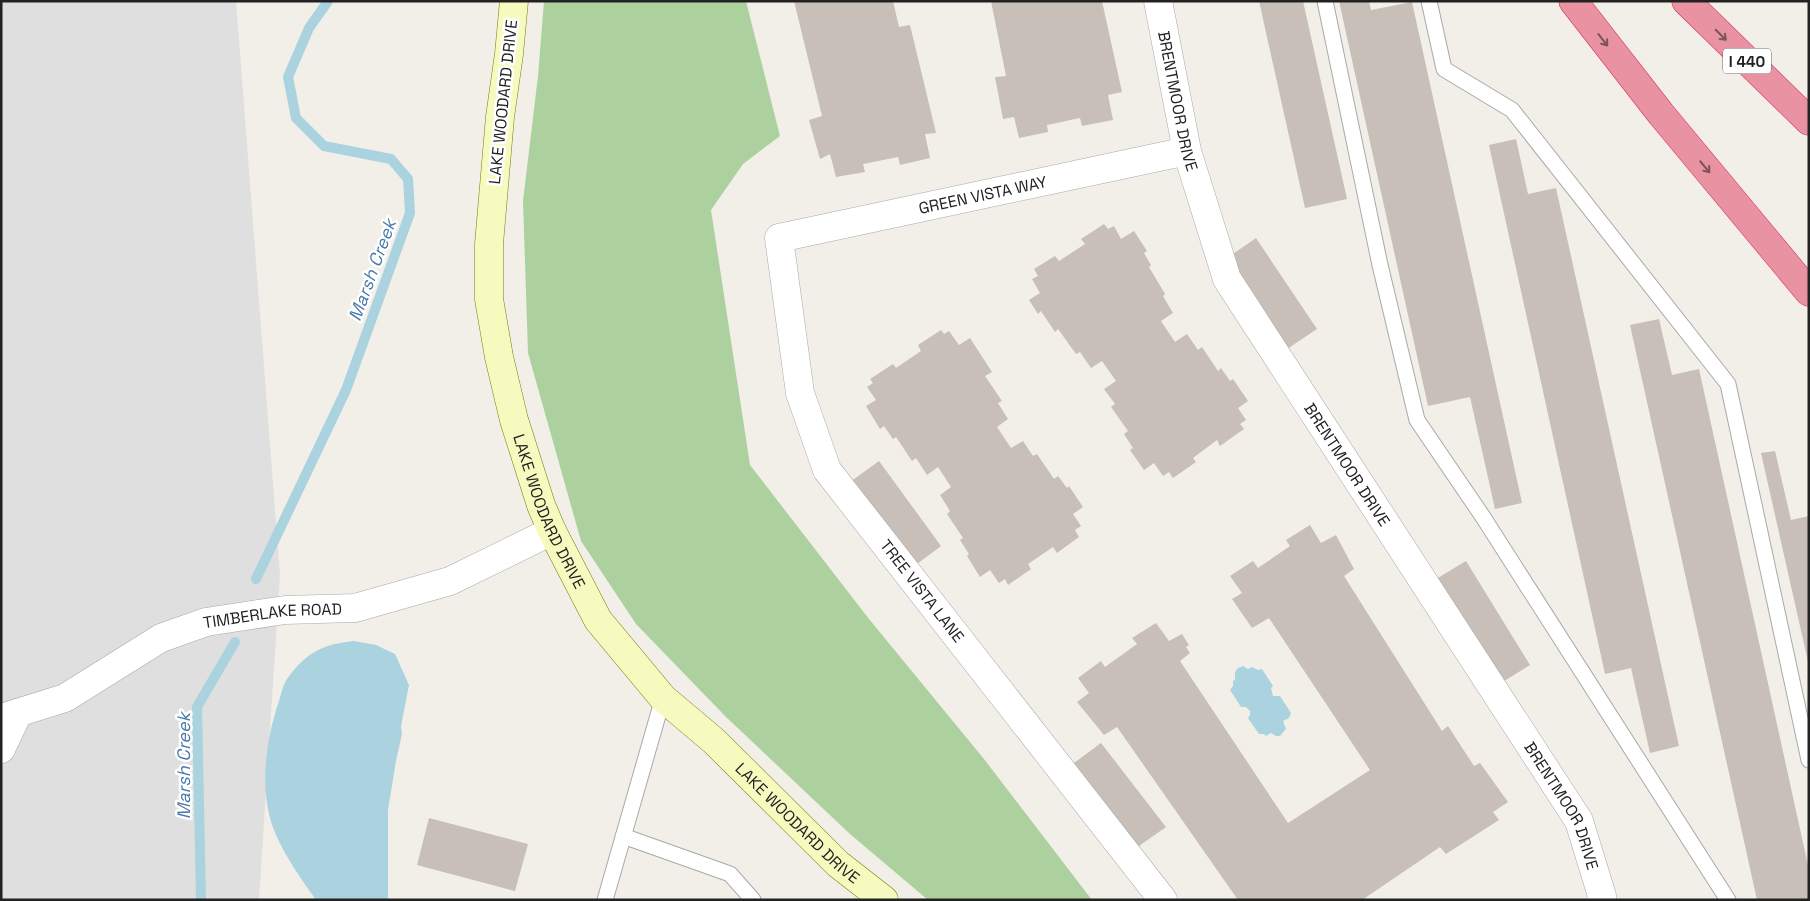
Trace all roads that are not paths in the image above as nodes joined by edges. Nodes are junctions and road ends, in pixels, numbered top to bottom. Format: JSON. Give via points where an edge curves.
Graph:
{"nodes":[{"id":1,"x":514,"y":1,"type":"edge"},
{"id":2,"x":1158,"y":1,"type":"edge"},
{"id":3,"x":1325,"y":1,"type":"edge"},
{"id":4,"x":1429,"y":1,"type":"edge"},
{"id":5,"x":1573,"y":1,"type":"edge"},
{"id":6,"x":1686,"y":1,"type":"edge"},
{"id":7,"x":1809,"y":121,"type":"edge"},
{"id":8,"x":1187,"y":151,"type":"junction"},
{"id":9,"x":779,"y":238,"type":"joint"},
{"id":10,"x":1809,"y":292,"type":"edge"},
{"id":11,"x":552,"y":532,"type":"junction"},
{"id":12,"x":663,"y":698,"type":"junction"},
{"id":13,"x":10,"y":716,"type":"edge"},
{"id":14,"x":1,"y":749,"type":"edge"},
{"id":15,"x":1809,"y":760,"type":"edge"},
{"id":16,"x":622,"y":836,"type":"junction"},
{"id":17,"x":605,"y":900,"type":"edge"},
{"id":18,"x":753,"y":900,"type":"edge"},
{"id":19,"x":884,"y":900,"type":"edge"},
{"id":20,"x":1163,"y":900,"type":"edge"},
{"id":21,"x":1602,"y":900,"type":"edge"},
{"id":22,"x":1728,"y":900,"type":"edge"}],
"edges":[{"from":1,"to":11,"type":"street","name":"LAKE WOODARD DRIVE","via":[[489,244],[489,299],[514,420]]},
{"from":2,"to":8,"type":"street","name":"BRENTMOOR DRIVE"},
{"from":3,"to":22,"type":"lane","via":[[1380,265],[1417,420]]},
{"from":4,"to":15,"type":"lane","via":[[1444,69],[1512,110],[1728,384]]},
{"from":5,"to":10,"type":"highway","one_way":true,"via":[[1661,114]]},
{"from":6,"to":7,"type":"highway","number":"I 440","one_way":true},
{"from":8,"to":9,"type":"street","name":"GREEN VISTA WAY"},
{"from":8,"to":21,"type":"street","name":"BRENTMOOR DRIVE","via":[[1227,279],[1579,821]]},
{"from":9,"to":20,"type":"street","name":"TREE VISTA LANE","via":[[800,393],[827,470]]},
{"from":11,"to":12,"type":"street","name":"LAKE WOODARD DRIVE","via":[[598,620]]},
{"from":11,"to":13,"type":"street","name":"TIMBERLAKE ROAD","via":[[450,581],[355,608],[285,610],[206,622],[161,638],[65,698]]},
{"from":12,"to":16,"type":"lane"},
{"from":12,"to":19,"type":"street","name":"LAKE WOODARD DRIVE","via":[[714,741],[838,864]]},
{"from":13,"to":14,"type":"street"},
{"from":16,"to":17,"type":"lane"},
{"from":16,"to":18,"type":"lane","via":[[730,874]]}]}
